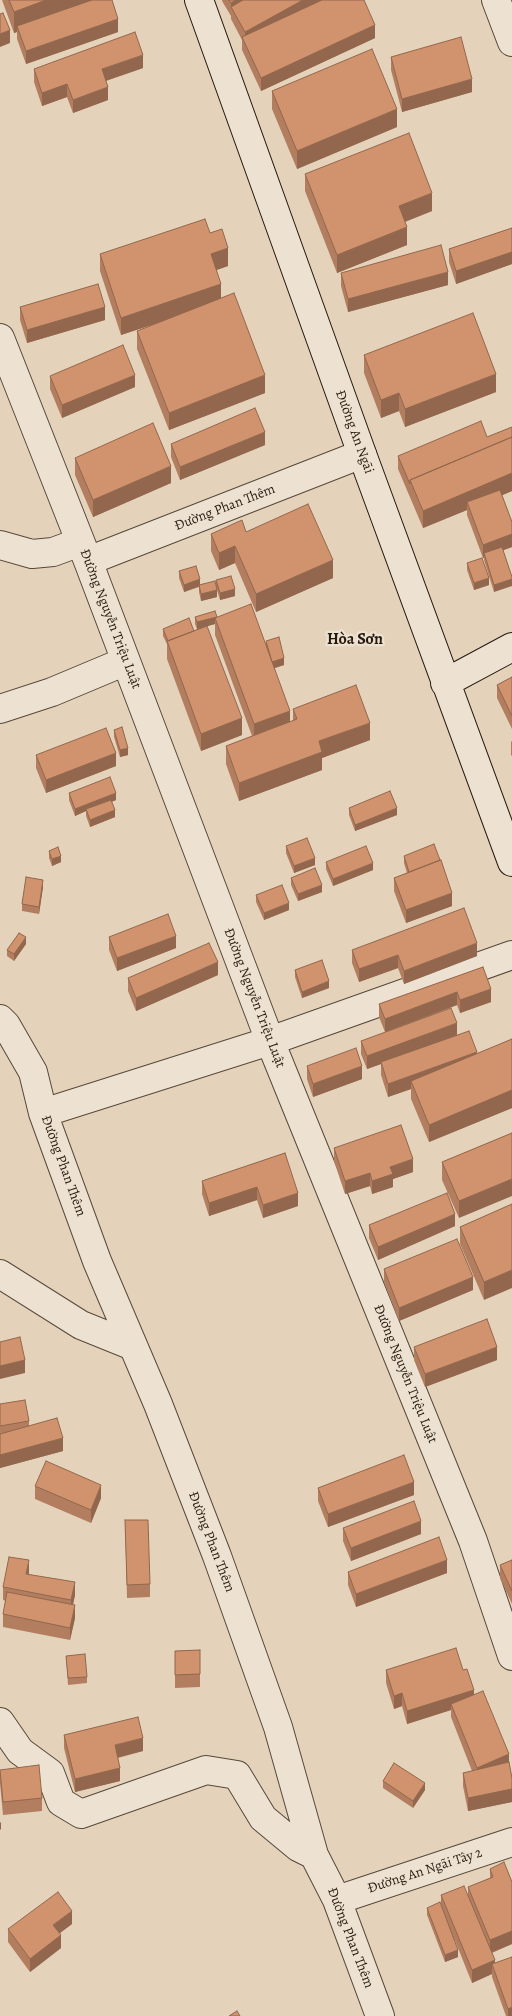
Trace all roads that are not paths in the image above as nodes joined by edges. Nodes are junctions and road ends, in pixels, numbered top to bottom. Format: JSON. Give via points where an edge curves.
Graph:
{"nodes":[{"id":1,"x":199,"y":0,"type":"edge"},
{"id":2,"x":496,"y":0,"type":"edge"},
{"id":3,"x":512,"y":42,"type":"edge"},
{"id":4,"x":0,"y":338,"type":"edge"},
{"id":5,"x":362,"y":454,"type":"junction"},
{"id":6,"x":0,"y":545,"type":"edge"},
{"id":7,"x":84,"y":551,"type":"junction"},
{"id":8,"x":512,"y":647,"type":"edge"},
{"id":9,"x":126,"y":661,"type":"junction"},
{"id":10,"x":445,"y":682,"type":"junction"},
{"id":11,"x":0,"y":709,"type":"edge"},
{"id":12,"x":512,"y":862,"type":"edge"},
{"id":13,"x":512,"y":955,"type":"edge"},
{"id":14,"x":0,"y":1019,"type":"edge"},
{"id":15,"x":270,"y":1041,"type":"junction"},
{"id":16,"x":43,"y":1113,"type":"junction"},
{"id":17,"x":0,"y":1274,"type":"edge"},
{"id":18,"x":134,"y":1346,"type":"junction"},
{"id":19,"x":512,"y":1656,"type":"edge"},
{"id":20,"x":0,"y":1722,"type":"edge"},
{"id":21,"x":512,"y":1842,"type":"edge"},
{"id":22,"x":314,"y":1855,"type":"junction"},
{"id":23,"x":337,"y":1900,"type":"junction"},
{"id":24,"x":380,"y":2016,"type":"edge"}],
"edges":[{"from":1,"to":5,"type":"street","name":"Đường An Ngãi"},
{"from":2,"to":3,"type":"street"},
{"from":4,"to":7,"type":"street","name":"Đường Nguyễn Triệu Luật"},
{"from":5,"to":7,"type":"street","name":"Đường Phan Thêm"},
{"from":5,"to":10,"type":"street","name":"Đường An Ngãi"},
{"from":6,"to":7,"type":"street","name":"Đường Phan Thêm","via":[[32,554]]},
{"from":7,"to":9,"type":"street","name":"Đường Nguyễn Triệu Luật"},
{"from":8,"to":10,"type":"street"},
{"from":9,"to":11,"type":"street","via":[[52,692]]},
{"from":9,"to":15,"type":"street","name":"Đường Nguyễn Triệu Luật"},
{"from":10,"to":12,"type":"street","name":"Đường An Ngãi"},
{"from":13,"to":15,"type":"street"},
{"from":14,"to":16,"type":"street","name":"Đường Phan Thêm","via":[[33,1072]]},
{"from":15,"to":16,"type":"street"},
{"from":15,"to":19,"type":"street","name":"Đường Nguyễn Triệu Luật","via":[[473,1541]]},
{"from":16,"to":18,"type":"street","name":"Đường Phan Thêm","via":[[97,1261]]},
{"from":17,"to":18,"type":"street","via":[[81,1325]]},
{"from":18,"to":22,"type":"street","name":"Đường Phan Thêm","via":[[224,1574],[278,1726]]},
{"from":20,"to":22,"type":"street","via":[[20,1751],[50,1773],[60,1802],[82,1814],[206,1770],[237,1775],[263,1818],[298,1847]]},
{"from":21,"to":23,"type":"street","name":"Đường An Ngãi Tây 2"},
{"from":22,"to":23,"type":"street","name":"Đường Phan Thêm"},
{"from":23,"to":24,"type":"street","name":"Đường Phan Thêm"}]}
